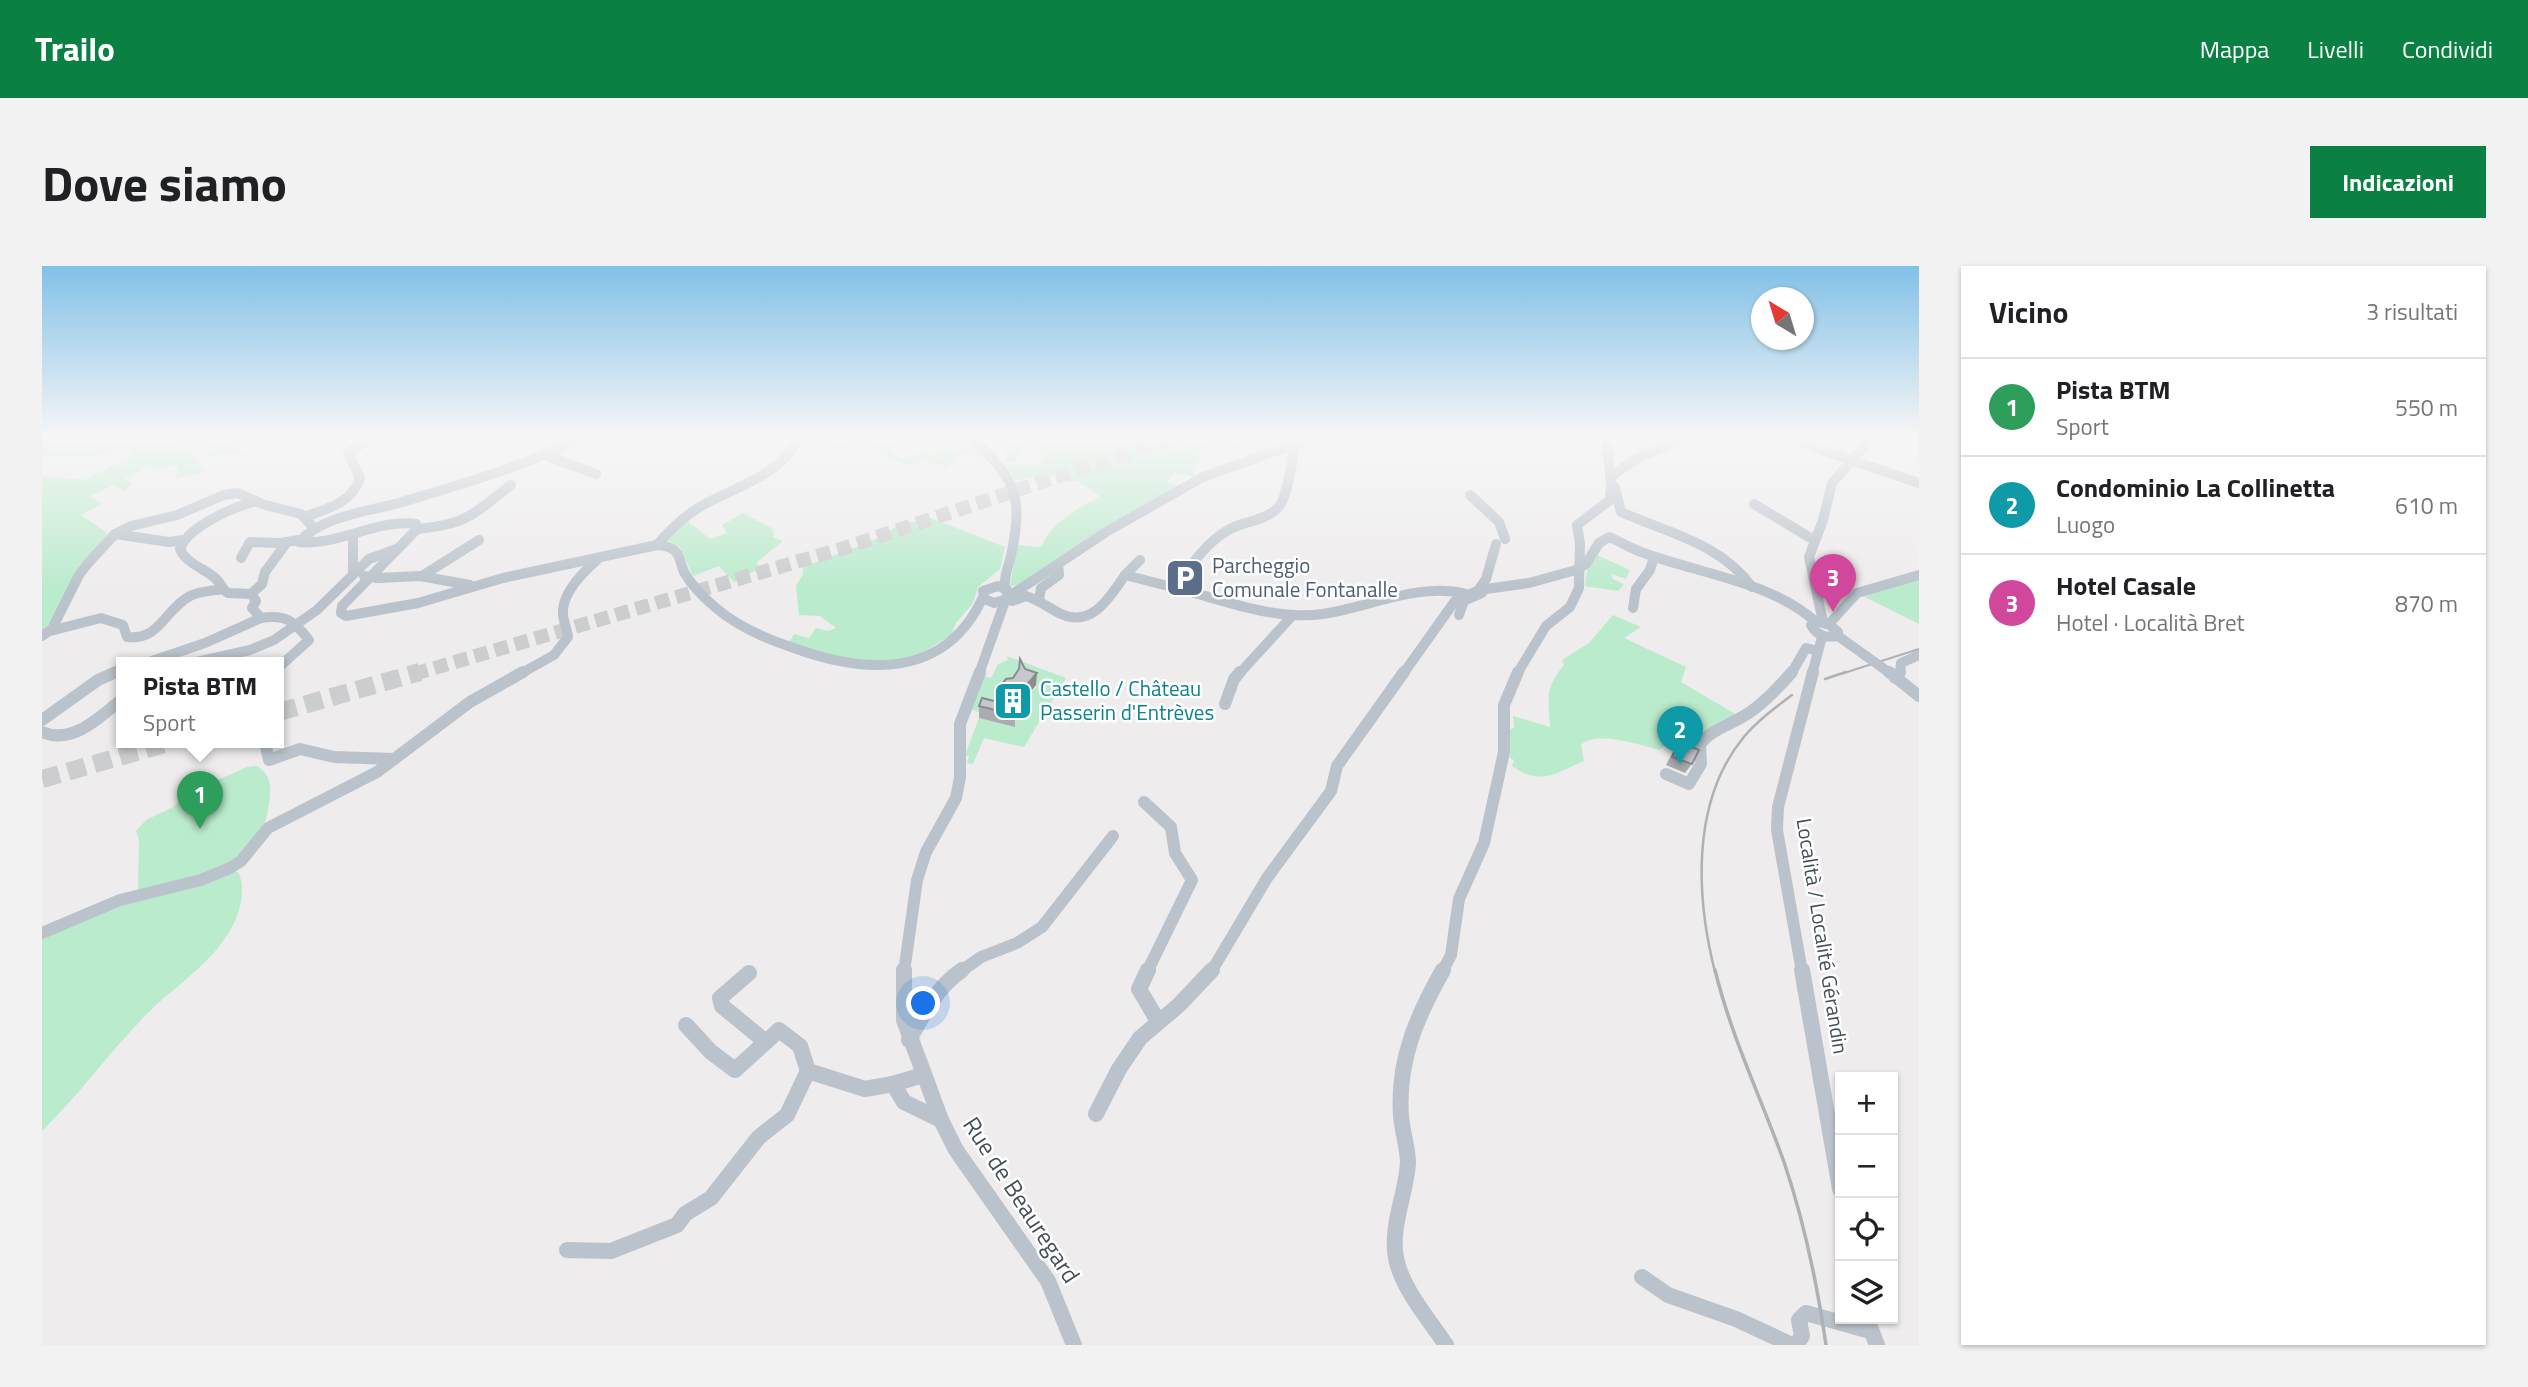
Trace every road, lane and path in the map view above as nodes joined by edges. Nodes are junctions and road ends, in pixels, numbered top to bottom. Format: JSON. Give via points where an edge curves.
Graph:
{"nodes":[{"id":1,"x":357,"y":486,"type":"edge"},
{"id":2,"x":447,"y":486,"type":"edge"},
{"id":3,"x":509,"y":486,"type":"edge"},
{"id":4,"x":739,"y":486,"type":"edge"},
{"id":5,"x":1012,"y":486,"type":"edge"},
{"id":6,"x":1187,"y":486,"type":"edge"},
{"id":7,"x":1286,"y":486,"type":"edge"},
{"id":8,"x":1611,"y":486,"type":"edge"},
{"id":9,"x":1615,"y":486,"type":"edge"},
{"id":10,"x":1830,"y":486,"type":"edge"},
{"id":11,"x":1470,"y":495,"type":"dead end"},
{"id":12,"x":256,"y":501,"type":"junction"},
{"id":13,"x":1754,"y":504,"type":"dead end"},
{"id":14,"x":305,"y":517,"type":"junction"},
{"id":15,"x":314,"y":528,"type":"junction"},
{"id":16,"x":417,"y":529,"type":"junction"},
{"id":17,"x":115,"y":534,"type":"junction"},
{"id":18,"x":353,"y":537,"type":"junction"},
{"id":19,"x":183,"y":540,"type":"junction"},
{"id":20,"x":298,"y":540,"type":"junction"},
{"id":21,"x":480,"y":540,"type":"dead end"},
{"id":22,"x":1814,"y":540,"type":"junction"},
{"id":23,"x":286,"y":542,"type":"junction"},
{"id":24,"x":657,"y":545,"type":"junction"},
{"id":25,"x":397,"y":549,"type":"junction"},
{"id":26,"x":1654,"y":557,"type":"junction"},
{"id":27,"x":241,"y":558,"type":"dead end"},
{"id":28,"x":598,"y":559,"type":"junction"},
{"id":29,"x":1140,"y":560,"type":"dead end"},
{"id":30,"x":1058,"y":564,"type":"junction"},
{"id":31,"x":1579,"y":569,"type":"junction"},
{"id":32,"x":353,"y":572,"type":"junction"},
{"id":33,"x":1005,"y":574,"type":"junction"},
{"id":34,"x":1125,"y":575,"type":"junction"},
{"id":35,"x":1919,"y":575,"type":"edge"},
{"id":36,"x":422,"y":576,"type":"junction"},
{"id":37,"x":369,"y":578,"type":"junction"},
{"id":38,"x":477,"y":586,"type":"junction"},
{"id":39,"x":1752,"y":587,"type":"junction"},
{"id":40,"x":1176,"y":588,"type":"junction"},
{"id":41,"x":223,"y":589,"type":"junction"},
{"id":42,"x":1479,"y":589,"type":"junction"},
{"id":43,"x":251,"y":594,"type":"junction"},
{"id":44,"x":1466,"y":594,"type":"junction"},
{"id":45,"x":998,"y":601,"type":"junction"},
{"id":46,"x":1039,"y":601,"type":"junction"},
{"id":47,"x":1633,"y":608,"type":"dead end"},
{"id":48,"x":1821,"y":609,"type":"junction"},
{"id":49,"x":1804,"y":612,"type":"junction"},
{"id":50,"x":1292,"y":615,"type":"junction"},
{"id":51,"x":1459,"y":615,"type":"dead end"},
{"id":52,"x":261,"y":618,"type":"junction"},
{"id":53,"x":1822,"y":623,"type":"junction"},
{"id":54,"x":298,"y":626,"type":"junction"},
{"id":55,"x":46,"y":634,"type":"edge"},
{"id":56,"x":1838,"y":636,"type":"junction"},
{"id":57,"x":1822,"y":637,"type":"junction"},
{"id":58,"x":1818,"y":651,"type":"junction"},
{"id":59,"x":1919,"y":655,"type":"edge"},
{"id":60,"x":167,"y":657,"type":"edge"},
{"id":61,"x":220,"y":657,"type":"edge"},
{"id":62,"x":284,"y":662,"type":"edge"},
{"id":63,"x":116,"y":672,"type":"edge"},
{"id":64,"x":1891,"y":675,"type":"junction"},
{"id":65,"x":1919,"y":696,"type":"edge"},
{"id":66,"x":116,"y":704,"type":"edge"},
{"id":67,"x":1225,"y":704,"type":"dead end"},
{"id":68,"x":42,"y":720,"type":"edge"},
{"id":69,"x":42,"y":732,"type":"edge"},
{"id":70,"x":266,"y":748,"type":"edge"},
{"id":71,"x":394,"y":759,"type":"junction"},
{"id":72,"x":1665,"y":774,"type":"dead end"},
{"id":73,"x":1144,"y":802,"type":"dead end"},
{"id":74,"x":1113,"y":836,"type":"dead end"},
{"id":75,"x":42,"y":933,"type":"edge"},
{"id":76,"x":749,"y":972,"type":"dead end"},
{"id":77,"x":1158,"y":1021,"type":"junction"},
{"id":78,"x":686,"y":1025,"type":"dead end"},
{"id":79,"x":909,"y":1040,"type":"junction"},
{"id":80,"x":766,"y":1042,"type":"junction"},
{"id":81,"x":808,"y":1071,"type":"junction"},
{"id":82,"x":923,"y":1074,"type":"junction"},
{"id":83,"x":893,"y":1084,"type":"junction"},
{"id":84,"x":1096,"y":1114,"type":"dead end"},
{"id":85,"x":941,"y":1120,"type":"junction"},
{"id":86,"x":1835,"y":1161,"type":"edge"},
{"id":87,"x":567,"y":1250,"type":"dead end"},
{"id":88,"x":1642,"y":1277,"type":"dead end"},
{"id":89,"x":1871,"y":1332,"type":"edge"},
{"id":90,"x":1074,"y":1345,"type":"edge"},
{"id":91,"x":1446,"y":1345,"type":"edge"},
{"id":92,"x":1794,"y":1345,"type":"edge"}],
"edges":[{"from":1,"to":14,"type":"street","via":[[343,503]]},
{"from":2,"to":15,"type":"street"},
{"from":3,"to":16,"type":"street","via":[[465,521]]},
{"from":4,"to":24,"type":"street","via":[[701,506]]},
{"from":5,"to":33,"type":"street","via":[[1018,511]]},
{"from":6,"to":30,"type":"street"},
{"from":7,"to":40,"type":"street","via":[[1281,505],[1216,538]]},
{"from":8,"to":31,"type":"street","via":[[1603,510],[1576,527]]},
{"from":9,"to":39,"type":"street","via":[[1621,512],[1694,541],[1738,570]]},
{"from":10,"to":22,"type":"street"},
{"from":11,"to":42,"type":"street","via":[[1499,522],[1500,542]]},
{"from":12,"to":14,"type":"street"},
{"from":12,"to":17,"type":"street","via":[[245,494],[224,495]]},
{"from":12,"to":19,"type":"street","via":[[229,510]]},
{"from":13,"to":22,"type":"street"},
{"from":14,"to":15,"type":"street"},
{"from":15,"to":20,"type":"street"},
{"from":16,"to":18,"type":"street","via":[[413,522],[402,521]]},
{"from":16,"to":25,"type":"street"},
{"from":17,"to":19,"type":"street"},
{"from":17,"to":55,"type":"street","via":[[79,575]]},
{"from":18,"to":20,"type":"street"},
{"from":18,"to":32,"type":"street"},
{"from":19,"to":41,"type":"street","via":[[183,556],[220,581]]},
{"from":20,"to":23,"type":"street"},
{"from":21,"to":36,"type":"street"},
{"from":22,"to":48,"type":"street","via":[[1809,557]]},
{"from":23,"to":27,"type":"street","via":[[250,542]]},
{"from":23,"to":43,"type":"street","via":[[262,584]]},
{"from":24,"to":28,"type":"street"},
{"from":24,"to":45,"type":"street","via":[[673,549],[687,577],[709,601],[746,628],[784,645],[853,664],[884,667],[911,662],[944,646]]},
{"from":25,"to":32,"type":"street","via":[[376,554]]},
{"from":25,"to":37,"type":"street"},
{"from":26,"to":31,"type":"street","via":[[1606,537]]},
{"from":26,"to":39,"type":"street"},
{"from":26,"to":47,"type":"street","via":[[1636,589]]},
{"from":28,"to":38,"type":"street"},
{"from":28,"to":71,"type":"street","via":[[585,569],[564,606],[568,636],[554,655],[470,702]]},
{"from":29,"to":34,"type":"street"},
{"from":30,"to":45,"type":"street"},
{"from":30,"to":46,"type":"street","via":[[1059,575],[1040,587]]},
{"from":31,"to":42,"type":"street","via":[[1523,584]]},
{"from":31,"to":91,"type":"street","via":[[1579,588],[1570,607],[1546,626],[1510,686],[1504,705],[1504,752],[1484,843],[1459,899],[1451,955],[1408,1043],[1401,1081],[1408,1161],[1394,1238],[1396,1260],[1409,1290]]},
{"from":32,"to":37,"type":"street"},
{"from":32,"to":54,"type":"street"},
{"from":33,"to":45,"type":"street"},
{"from":33,"to":45,"type":"street","via":[[983,591]]},
{"from":34,"to":40,"type":"street"},
{"from":34,"to":46,"type":"street","via":[[1096,614],[1082,619]]},
{"from":35,"to":53,"type":"street","via":[[1857,593],[1842,612]]},
{"from":36,"to":37,"type":"street"},
{"from":36,"to":38,"type":"street"},
{"from":37,"to":38,"type":"street","via":[[342,606],[341,613],[350,616],[418,603]]},
{"from":39,"to":49,"type":"street"},
{"from":40,"to":50,"type":"street"},
{"from":41,"to":43,"type":"street"},
{"from":41,"to":55,"type":"street","via":[[190,596],[169,619],[140,638],[127,637],[123,625],[101,618]]},
{"from":42,"to":44,"type":"street"},
{"from":42,"to":51,"type":"street","via":[[1482,593],[1464,601]]},
{"from":43,"to":52,"type":"street","via":[[256,601],[251,608]]},
{"from":44,"to":50,"type":"street","via":[[1441,589],[1325,614]]},
{"from":44,"to":77,"type":"street","via":[[1455,601],[1337,766],[1331,791],[1267,878],[1216,966]]},
{"from":45,"to":46,"type":"street","via":[[1020,597]]},
{"from":45,"to":79,"type":"street","name":"Rue de Beauregard","via":[[960,724],[956,798],[926,852],[917,880],[904,964],[904,1020]]},
{"from":48,"to":49,"type":"street"},
{"from":48,"to":53,"type":"street"},
{"from":49,"to":53,"type":"street"},
{"from":50,"to":67,"type":"street","via":[[1234,679]]},
{"from":52,"to":54,"type":"street","via":[[278,615]]},
{"from":52,"to":60,"type":"street","via":[[198,648]]},
{"from":53,"to":56,"type":"street","via":[[1836,629]]},
{"from":53,"to":57,"type":"street","via":[[1811,625]]},
{"from":54,"to":61,"type":"street","via":[[248,651]]},
{"from":54,"to":62,"type":"street","via":[[309,640]]},
{"from":56,"to":57,"type":"street"},
{"from":56,"to":64,"type":"street","bridge":true},
{"from":57,"to":58,"type":"street","name":"Località / Localité Gérandin"},
{"from":58,"to":72,"type":"street","via":[[1805,648],[1791,674],[1743,717],[1704,739],[1700,764],[1689,784]]},
{"from":58,"to":86,"type":"street","name":"Località / Localité Gérandin","via":[[1778,807],[1777,830]]},
{"from":59,"to":64,"type":"street","via":[[1900,663],[1900,674]]},
{"from":63,"to":68,"type":"street"},
{"from":64,"to":65,"type":"street"},
{"from":66,"to":69,"type":"street","via":[[72,733],[54,737]]},
{"from":70,"to":71,"type":"street","via":[[269,760],[300,749],[334,757]]},
{"from":71,"to":75,"type":"street","via":[[369,777],[268,828],[230,868],[120,900]]},
{"from":73,"to":77,"type":"street","via":[[1171,827],[1175,851],[1192,880],[1139,989]]},
{"from":74,"to":79,"type":"street","via":[[1042,927],[952,977],[929,1004]]},
{"from":76,"to":80,"type":"street","via":[[720,998],[722,1006]]},
{"from":77,"to":84,"type":"street","via":[[1133,1048]]},
{"from":78,"to":80,"type":"street","via":[[735,1070]]},
{"from":79,"to":82,"type":"street","name":"Rue de Beauregard"},
{"from":80,"to":81,"type":"street","via":[[779,1030],[790,1034],[808,1058]]},
{"from":81,"to":83,"type":"street","via":[[865,1089]]},
{"from":81,"to":87,"type":"street","via":[[787,1115],[759,1137],[711,1198],[685,1214],[677,1226],[611,1251]]},
{"from":82,"to":83,"type":"street"},
{"from":82,"to":85,"type":"street","name":"Rue de Beauregard"},
{"from":83,"to":85,"type":"street","via":[[904,1102]]},
{"from":85,"to":90,"type":"street","name":"Rue de Beauregard","via":[[969,1170],[1048,1281]]},
{"from":88,"to":92,"type":"street","via":[[1668,1295]]},
{"from":89,"to":92,"type":"street","via":[[1806,1313],[1798,1320],[1802,1335]]}]}
